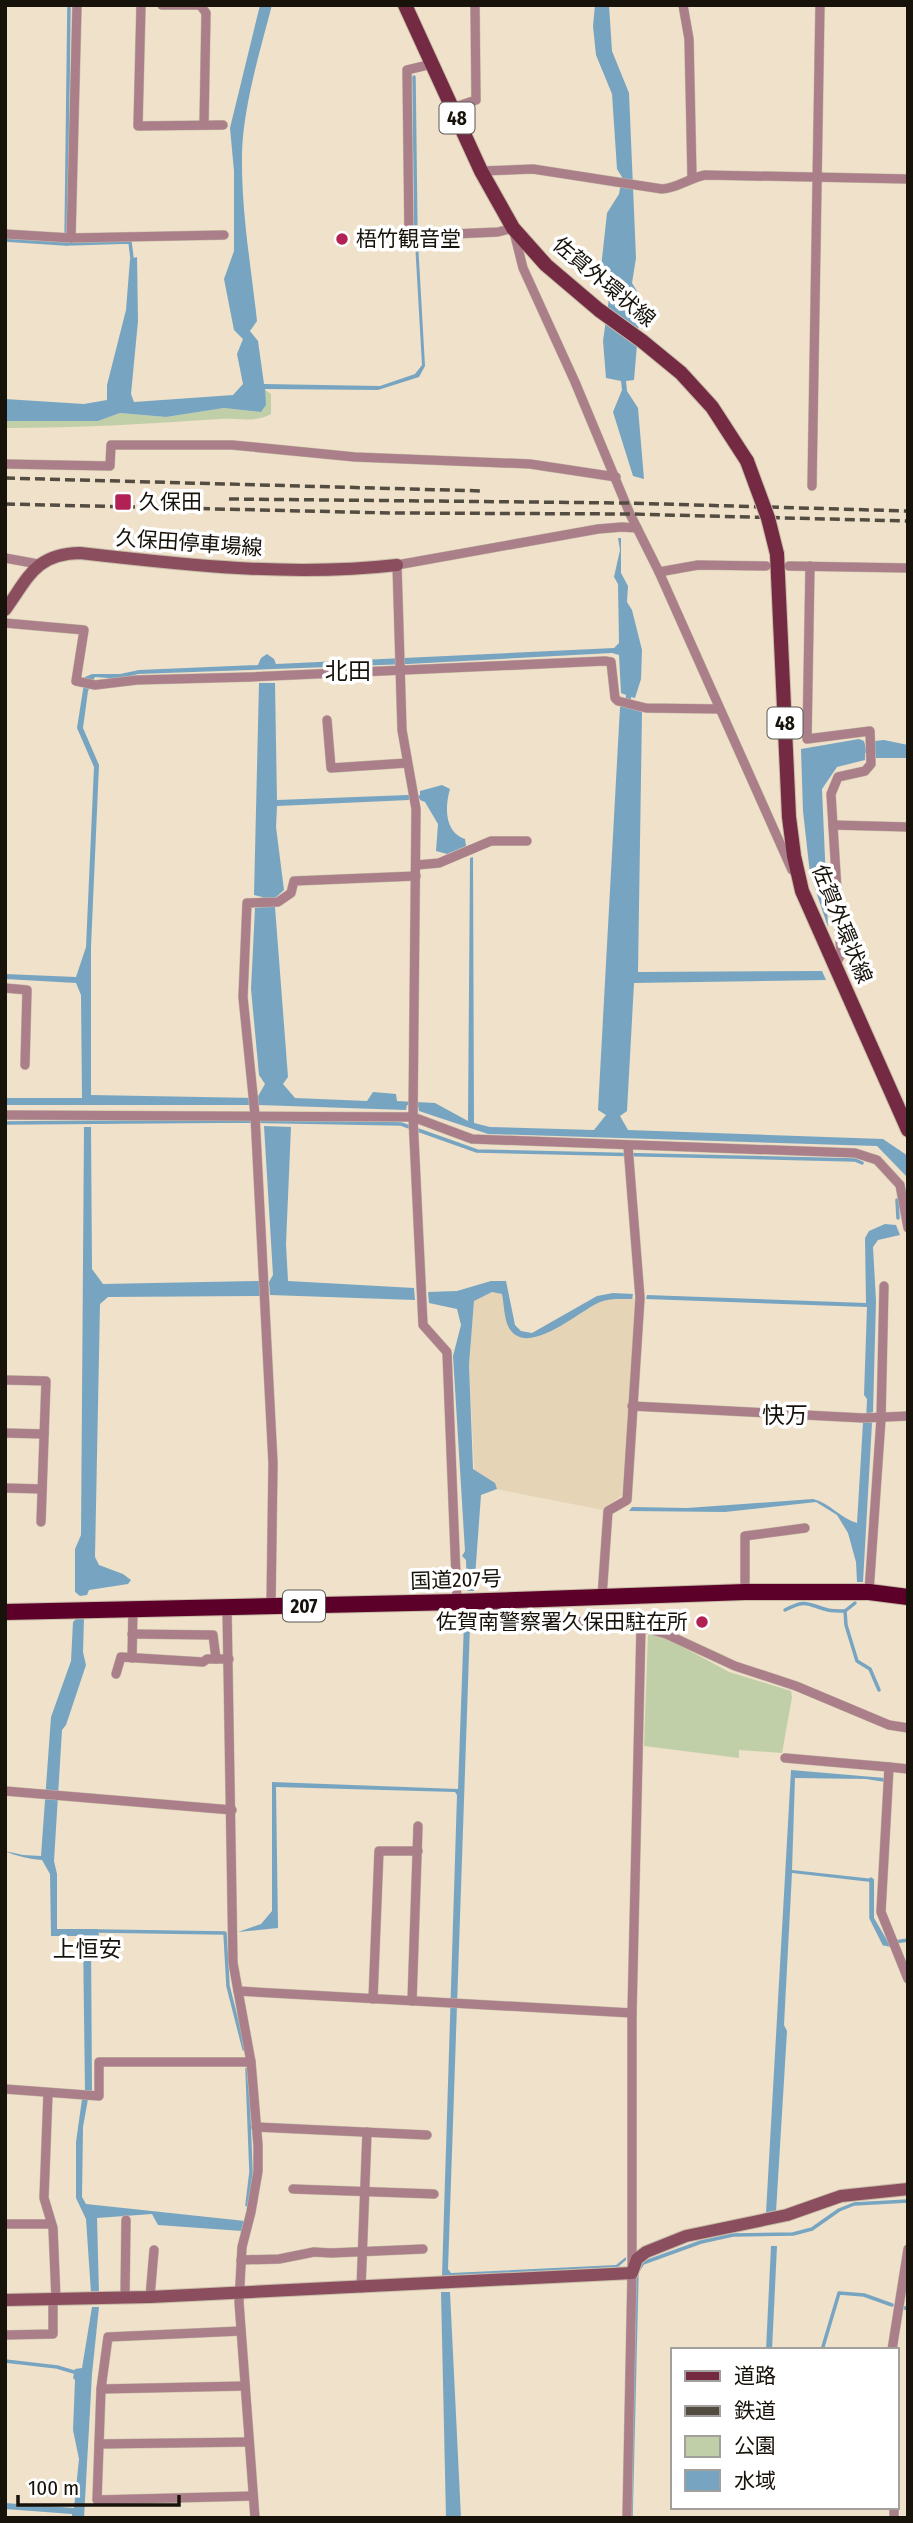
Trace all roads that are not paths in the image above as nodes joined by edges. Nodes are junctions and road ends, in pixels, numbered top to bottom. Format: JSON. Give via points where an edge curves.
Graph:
{"nodes":[{"id":1,"x":77,"y":5,"type":"edge"},
{"id":2,"x":141,"y":5,"type":"edge"},
{"id":3,"x":162,"y":5,"type":"edge"},
{"id":4,"x":405,"y":5,"type":"edge"},
{"id":5,"x":475,"y":5,"type":"edge"},
{"id":6,"x":683,"y":5,"type":"edge"},
{"id":7,"x":820,"y":5,"type":"edge"},
{"id":8,"x":201,"y":6,"type":"edge"},
{"id":9,"x":432,"y":64,"type":"junction"},
{"id":10,"x":452,"y":108,"type":"junction"},
{"id":11,"x":204,"y":125,"type":"junction"},
{"id":12,"x":223,"y":125,"type":"dead end"},
{"id":13,"x":481,"y":171,"type":"junction"},
{"id":14,"x":818,"y":177,"type":"junction"},
{"id":15,"x":692,"y":178,"type":"junction"},
{"id":16,"x":908,"y":178,"type":"edge"},
{"id":17,"x":513,"y":228,"type":"junction"},
{"id":18,"x":5,"y":234,"type":"edge"},
{"id":19,"x":224,"y":235,"type":"dead end"},
{"id":20,"x":66,"y":238,"type":"junction"},
{"id":21,"x":5,"y":464,"type":"edge"},
{"id":22,"x":616,"y":477,"type":"junction"},
{"id":23,"x":812,"y":486,"type":"dead end"},
{"id":24,"x":637,"y":528,"type":"junction"},
{"id":25,"x":5,"y":558,"type":"edge"},
{"id":26,"x":38,"y":564,"type":"junction"},
{"id":27,"x":397,"y":565,"type":"junction"},
{"id":28,"x":766,"y":566,"type":"dead end"},
{"id":29,"x":789,"y":566,"type":"dead end"},
{"id":30,"x":810,"y":566,"type":"junction"},
{"id":31,"x":908,"y":568,"type":"edge"},
{"id":32,"x":659,"y":572,"type":"junction"},
{"id":33,"x":5,"y":610,"type":"edge"},
{"id":34,"x":5,"y":623,"type":"edge"},
{"id":35,"x":401,"y":670,"type":"junction"},
{"id":36,"x":719,"y":709,"type":"junction"},
{"id":37,"x":327,"y":720,"type":"dead end"},
{"id":38,"x":407,"y":763,"type":"junction"},
{"id":39,"x":833,"y":825,"type":"junction"},
{"id":40,"x":908,"y":827,"type":"edge"},
{"id":41,"x":527,"y":841,"type":"dead end"},
{"id":42,"x":416,"y":865,"type":"junction"},
{"id":43,"x":416,"y":876,"type":"junction"},
{"id":44,"x":802,"y":891,"type":"junction"},
{"id":45,"x":835,"y":965,"type":"junction"},
{"id":46,"x":5,"y":988,"type":"edge"},
{"id":47,"x":25,"y":1065,"type":"dead end"},
{"id":48,"x":255,"y":1111,"type":"junction"},
{"id":49,"x":5,"y":1115,"type":"edge"},
{"id":50,"x":413,"y":1121,"type":"junction"},
{"id":51,"x":907,"y":1128,"type":"edge"},
{"id":52,"x":628,"y":1152,"type":"junction"},
{"id":53,"x":907,"y":1225,"type":"edge"},
{"id":54,"x":884,"y":1286,"type":"dead end"},
{"id":55,"x":5,"y":1380,"type":"edge"},
{"id":56,"x":632,"y":1406,"type":"junction"},
{"id":57,"x":908,"y":1416,"type":"edge"},
{"id":58,"x":872,"y":1418,"type":"junction"},
{"id":59,"x":5,"y":1433,"type":"edge"},
{"id":60,"x":44,"y":1434,"type":"junction"},
{"id":61,"x":5,"y":1489,"type":"edge"},
{"id":62,"x":42,"y":1489,"type":"junction"},
{"id":63,"x":41,"y":1522,"type":"dead end"},
{"id":64,"x":805,"y":1528,"type":"dead end"},
{"id":65,"x":745,"y":1592,"type":"junction"},
{"id":66,"x":869,"y":1592,"type":"junction"},
{"id":67,"x":602,"y":1597,"type":"junction"},
{"id":68,"x":908,"y":1597,"type":"edge"},
{"id":69,"x":493,"y":1601,"type":"junction"},
{"id":70,"x":457,"y":1602,"type":"junction"},
{"id":71,"x":271,"y":1606,"type":"junction"},
{"id":72,"x":228,"y":1607,"type":"junction"},
{"id":73,"x":133,"y":1609,"type":"junction"},
{"id":74,"x":5,"y":1612,"type":"edge"},
{"id":75,"x":641,"y":1627,"type":"junction"},
{"id":76,"x":132,"y":1634,"type":"junction"},
{"id":77,"x":132,"y":1658,"type":"junction"},
{"id":78,"x":216,"y":1659,"type":"junction"},
{"id":79,"x":229,"y":1659,"type":"junction"},
{"id":80,"x":116,"y":1674,"type":"dead end"},
{"id":81,"x":908,"y":1728,"type":"edge"},
{"id":82,"x":785,"y":1758,"type":"dead end"},
{"id":83,"x":908,"y":1769,"type":"edge"},
{"id":84,"x":888,"y":1774,"type":"junction"},
{"id":85,"x":5,"y":1791,"type":"edge"},
{"id":86,"x":232,"y":1810,"type":"junction"},
{"id":87,"x":418,"y":1826,"type":"dead end"},
{"id":88,"x":418,"y":1851,"type":"junction"},
{"id":89,"x":908,"y":1979,"type":"edge"},
{"id":90,"x":238,"y":1992,"type":"junction"},
{"id":91,"x":373,"y":1999,"type":"junction"},
{"id":92,"x":412,"y":2001,"type":"junction"},
{"id":93,"x":632,"y":2014,"type":"junction"},
{"id":94,"x":251,"y":2062,"type":"junction"},
{"id":95,"x":5,"y":2089,"type":"edge"},
{"id":96,"x":48,"y":2093,"type":"junction"},
{"id":97,"x":256,"y":2127,"type":"junction"},
{"id":98,"x":367,"y":2132,"type":"junction"},
{"id":99,"x":428,"y":2135,"type":"dead end"},
{"id":100,"x":293,"y":2189,"type":"dead end"},
{"id":101,"x":908,"y":2189,"type":"edge"},
{"id":102,"x":365,"y":2191,"type":"junction"},
{"id":103,"x":434,"y":2194,"type":"dead end"},
{"id":104,"x":126,"y":2220,"type":"dead end"},
{"id":105,"x":5,"y":2224,"type":"edge"},
{"id":106,"x":51,"y":2224,"type":"junction"},
{"id":107,"x":423,"y":2249,"type":"dead end"},
{"id":108,"x":908,"y":2249,"type":"edge"},
{"id":109,"x":154,"y":2250,"type":"dead end"},
{"id":110,"x":362,"y":2252,"type":"junction"},
{"id":111,"x":240,"y":2260,"type":"junction"},
{"id":112,"x":632,"y":2273,"type":"junction"},
{"id":113,"x":360,"y":2288,"type":"junction"},
{"id":114,"x":240,"y":2293,"type":"junction"},
{"id":115,"x":125,"y":2297,"type":"junction"},
{"id":116,"x":150,"y":2297,"type":"junction"},
{"id":117,"x":55,"y":2299,"type":"junction"},
{"id":118,"x":5,"y":2300,"type":"edge"},
{"id":119,"x":241,"y":2331,"type":"junction"},
{"id":120,"x":5,"y":2335,"type":"edge"},
{"id":121,"x":892,"y":2348,"type":"edge"},
{"id":122,"x":245,"y":2386,"type":"junction"},
{"id":123,"x":102,"y":2389,"type":"junction"},
{"id":124,"x":249,"y":2441,"type":"junction"},
{"id":125,"x":99,"y":2444,"type":"junction"},
{"id":126,"x":253,"y":2496,"type":"junction"},
{"id":127,"x":255,"y":2518,"type":"edge"},
{"id":128,"x":627,"y":2518,"type":"edge"}],
"edges":[{"from":1,"to":20,"type":"street"},
{"from":2,"to":11,"type":"street","via":[[138,126]]},
{"from":3,"to":8,"type":"street"},
{"from":4,"to":9,"type":"main road","name":"佐賀外環状線","number":"48"},
{"from":5,"to":10,"type":"street","via":[[476,100]]},
{"from":6,"to":15,"type":"street","via":[[689,39]]},
{"from":7,"to":14,"type":"street"},
{"from":8,"to":11,"type":"street","via":[[206,13]]},
{"from":9,"to":10,"type":"main road","name":"佐賀外環状線","number":"48"},
{"from":9,"to":17,"type":"street","via":[[407,70],[410,236]]},
{"from":10,"to":13,"type":"main road","name":"佐賀外環状線","number":"48"},
{"from":11,"to":12,"type":"street"},
{"from":13,"to":15,"type":"street","via":[[533,169],[662,189],[677,188]]},
{"from":13,"to":17,"type":"main road","name":"佐賀外環状線","number":"48"},
{"from":14,"to":15,"type":"street"},
{"from":14,"to":16,"type":"street"},
{"from":14,"to":23,"type":"street"},
{"from":17,"to":22,"type":"street","via":[[523,268]]},
{"from":17,"to":44,"type":"main road","name":"佐賀外環状線","number":"48","bridge":true,"via":[[599,310],[681,373],[712,407],[747,461],[777,554],[789,817]]},
{"from":18,"to":20,"type":"street"},
{"from":19,"to":20,"type":"street"},
{"from":21,"to":22,"type":"street","via":[[110,466],[111,444],[232,445],[355,457],[530,464]]},
{"from":22,"to":24,"type":"street"},
{"from":24,"to":27,"type":"street","via":[[598,529]]},
{"from":24,"to":32,"type":"street"},
{"from":25,"to":26,"type":"street"},
{"from":26,"to":27,"type":"street","name":"久保田停車場線","via":[[62,554],[80,553],[214,567],[346,570]]},
{"from":26,"to":33,"type":"street"},
{"from":27,"to":35,"type":"street"},
{"from":28,"to":32,"type":"street","via":[[698,565]]},
{"from":29,"to":30,"type":"street"},
{"from":30,"to":31,"type":"street"},
{"from":30,"to":39,"type":"street","via":[[807,739],[870,731],[871,764],[865,771],[838,777],[831,794]]},
{"from":32,"to":36,"type":"street"},
{"from":34,"to":35,"type":"street","via":[[84,630],[76,681],[95,685]]},
{"from":35,"to":36,"type":"street","via":[[605,661],[611,662],[615,698],[623,702],[646,708]]},
{"from":35,"to":38,"type":"street"},
{"from":36,"to":44,"type":"street"},
{"from":37,"to":38,"type":"street","via":[[331,768]]},
{"from":38,"to":42,"type":"street","via":[[415,798]]},
{"from":39,"to":40,"type":"street"},
{"from":39,"to":45,"type":"street","via":[[841,955]]},
{"from":41,"to":42,"type":"street","via":[[491,841],[439,863]]},
{"from":42,"to":43,"type":"street"},
{"from":43,"to":48,"type":"street","via":[[294,881],[291,893],[278,902],[247,902],[243,997]]},
{"from":43,"to":50,"type":"street"},
{"from":44,"to":45,"type":"main road","name":"佐賀外環状線","number":"48"},
{"from":45,"to":51,"type":"main road","name":"佐賀外環状線","number":"48"},
{"from":46,"to":47,"type":"street","via":[[27,990]]},
{"from":48,"to":49,"type":"street"},
{"from":48,"to":50,"type":"street"},
{"from":48,"to":71,"type":"street","via":[[273,1463]]},
{"from":50,"to":52,"type":"street","via":[[472,1139]]},
{"from":50,"to":70,"type":"street","via":[[423,1325],[447,1352]]},
{"from":52,"to":53,"type":"street","via":[[855,1153],[877,1160],[900,1185]]},
{"from":52,"to":56,"type":"street","via":[[640,1297]]},
{"from":54,"to":58,"type":"street"},
{"from":55,"to":60,"type":"street","via":[[46,1381]]},
{"from":56,"to":58,"type":"street"},
{"from":56,"to":67,"type":"street","via":[[627,1500],[608,1511]]},
{"from":57,"to":58,"type":"street"},
{"from":58,"to":66,"type":"street"},
{"from":59,"to":60,"type":"street"},
{"from":60,"to":62,"type":"street"},
{"from":61,"to":62,"type":"street"},
{"from":62,"to":63,"type":"street"},
{"from":64,"to":65,"type":"street","via":[[745,1536]]},
{"from":65,"to":66,"type":"highway","name":"国道207号","number":"207"},
{"from":65,"to":67,"type":"highway","name":"国道207号","number":"207"},
{"from":66,"to":68,"type":"highway","name":"国道207号","number":"207"},
{"from":67,"to":69,"type":"highway","name":"国道207号","number":"207"},
{"from":69,"to":70,"type":"highway","name":"国道207号","number":"207"},
{"from":69,"to":75,"type":"street","via":[[502,1615]]},
{"from":70,"to":71,"type":"highway","name":"国道207号","number":"207"},
{"from":71,"to":72,"type":"highway","name":"国道207号","number":"207"},
{"from":72,"to":73,"type":"highway","name":"国道207号","number":"207"},
{"from":72,"to":79,"type":"street"},
{"from":73,"to":74,"type":"highway","name":"国道207号","number":"207"},
{"from":73,"to":76,"type":"street"},
{"from":75,"to":81,"type":"street","via":[[889,1725]]},
{"from":75,"to":93,"type":"street"},
{"from":76,"to":77,"type":"street"},
{"from":76,"to":78,"type":"street","via":[[213,1635]]},
{"from":77,"to":78,"type":"street"},
{"from":77,"to":80,"type":"street","via":[[121,1657]]},
{"from":78,"to":79,"type":"street"},
{"from":79,"to":86,"type":"street"},
{"from":82,"to":84,"type":"street"},
{"from":83,"to":84,"type":"street"},
{"from":84,"to":89,"type":"street","via":[[881,1912]]},
{"from":85,"to":86,"type":"street"},
{"from":86,"to":90,"type":"street","via":[[232,1937]]},
{"from":87,"to":88,"type":"street"},
{"from":88,"to":91,"type":"street","via":[[379,1851]]},
{"from":88,"to":92,"type":"street"},
{"from":90,"to":91,"type":"street"},
{"from":90,"to":94,"type":"street"},
{"from":91,"to":92,"type":"street"},
{"from":92,"to":93,"type":"street"},
{"from":93,"to":112,"type":"street"},
{"from":94,"to":96,"type":"street","via":[[99,2062],[99,2096]]},
{"from":94,"to":97,"type":"street"},
{"from":95,"to":96,"type":"street"},
{"from":96,"to":106,"type":"street","via":[[44,2198]]},
{"from":97,"to":98,"type":"street"},
{"from":97,"to":111,"type":"street","via":[[258,2171]]},
{"from":98,"to":99,"type":"street"},
{"from":98,"to":102,"type":"street"},
{"from":100,"to":102,"type":"street"},
{"from":101,"to":112,"type":"street","via":[[841,2196],[787,2215],[687,2236],[646,2252]]},
{"from":102,"to":103,"type":"street"},
{"from":102,"to":110,"type":"street"},
{"from":104,"to":115,"type":"street"},
{"from":105,"to":106,"type":"street"},
{"from":106,"to":117,"type":"street"},
{"from":107,"to":110,"type":"street"},
{"from":108,"to":121,"type":"street"},
{"from":109,"to":116,"type":"street"},
{"from":110,"to":111,"type":"street"},
{"from":110,"to":113,"type":"street"},
{"from":111,"to":114,"type":"street"},
{"from":112,"to":113,"type":"street"},
{"from":112,"to":128,"type":"street"},
{"from":113,"to":114,"type":"street"},
{"from":114,"to":116,"type":"street"},
{"from":114,"to":119,"type":"street"},
{"from":115,"to":116,"type":"street"},
{"from":115,"to":117,"type":"street"},
{"from":117,"to":118,"type":"street"},
{"from":117,"to":120,"type":"street","via":[[53,2334]]},
{"from":119,"to":122,"type":"street"},
{"from":119,"to":123,"type":"street","via":[[108,2337]]},
{"from":122,"to":123,"type":"street"},
{"from":122,"to":124,"type":"street"},
{"from":123,"to":125,"type":"street"},
{"from":124,"to":125,"type":"street"},
{"from":124,"to":126,"type":"street"},
{"from":125,"to":126,"type":"street","via":[[97,2500]]},
{"from":126,"to":127,"type":"street"}]}
